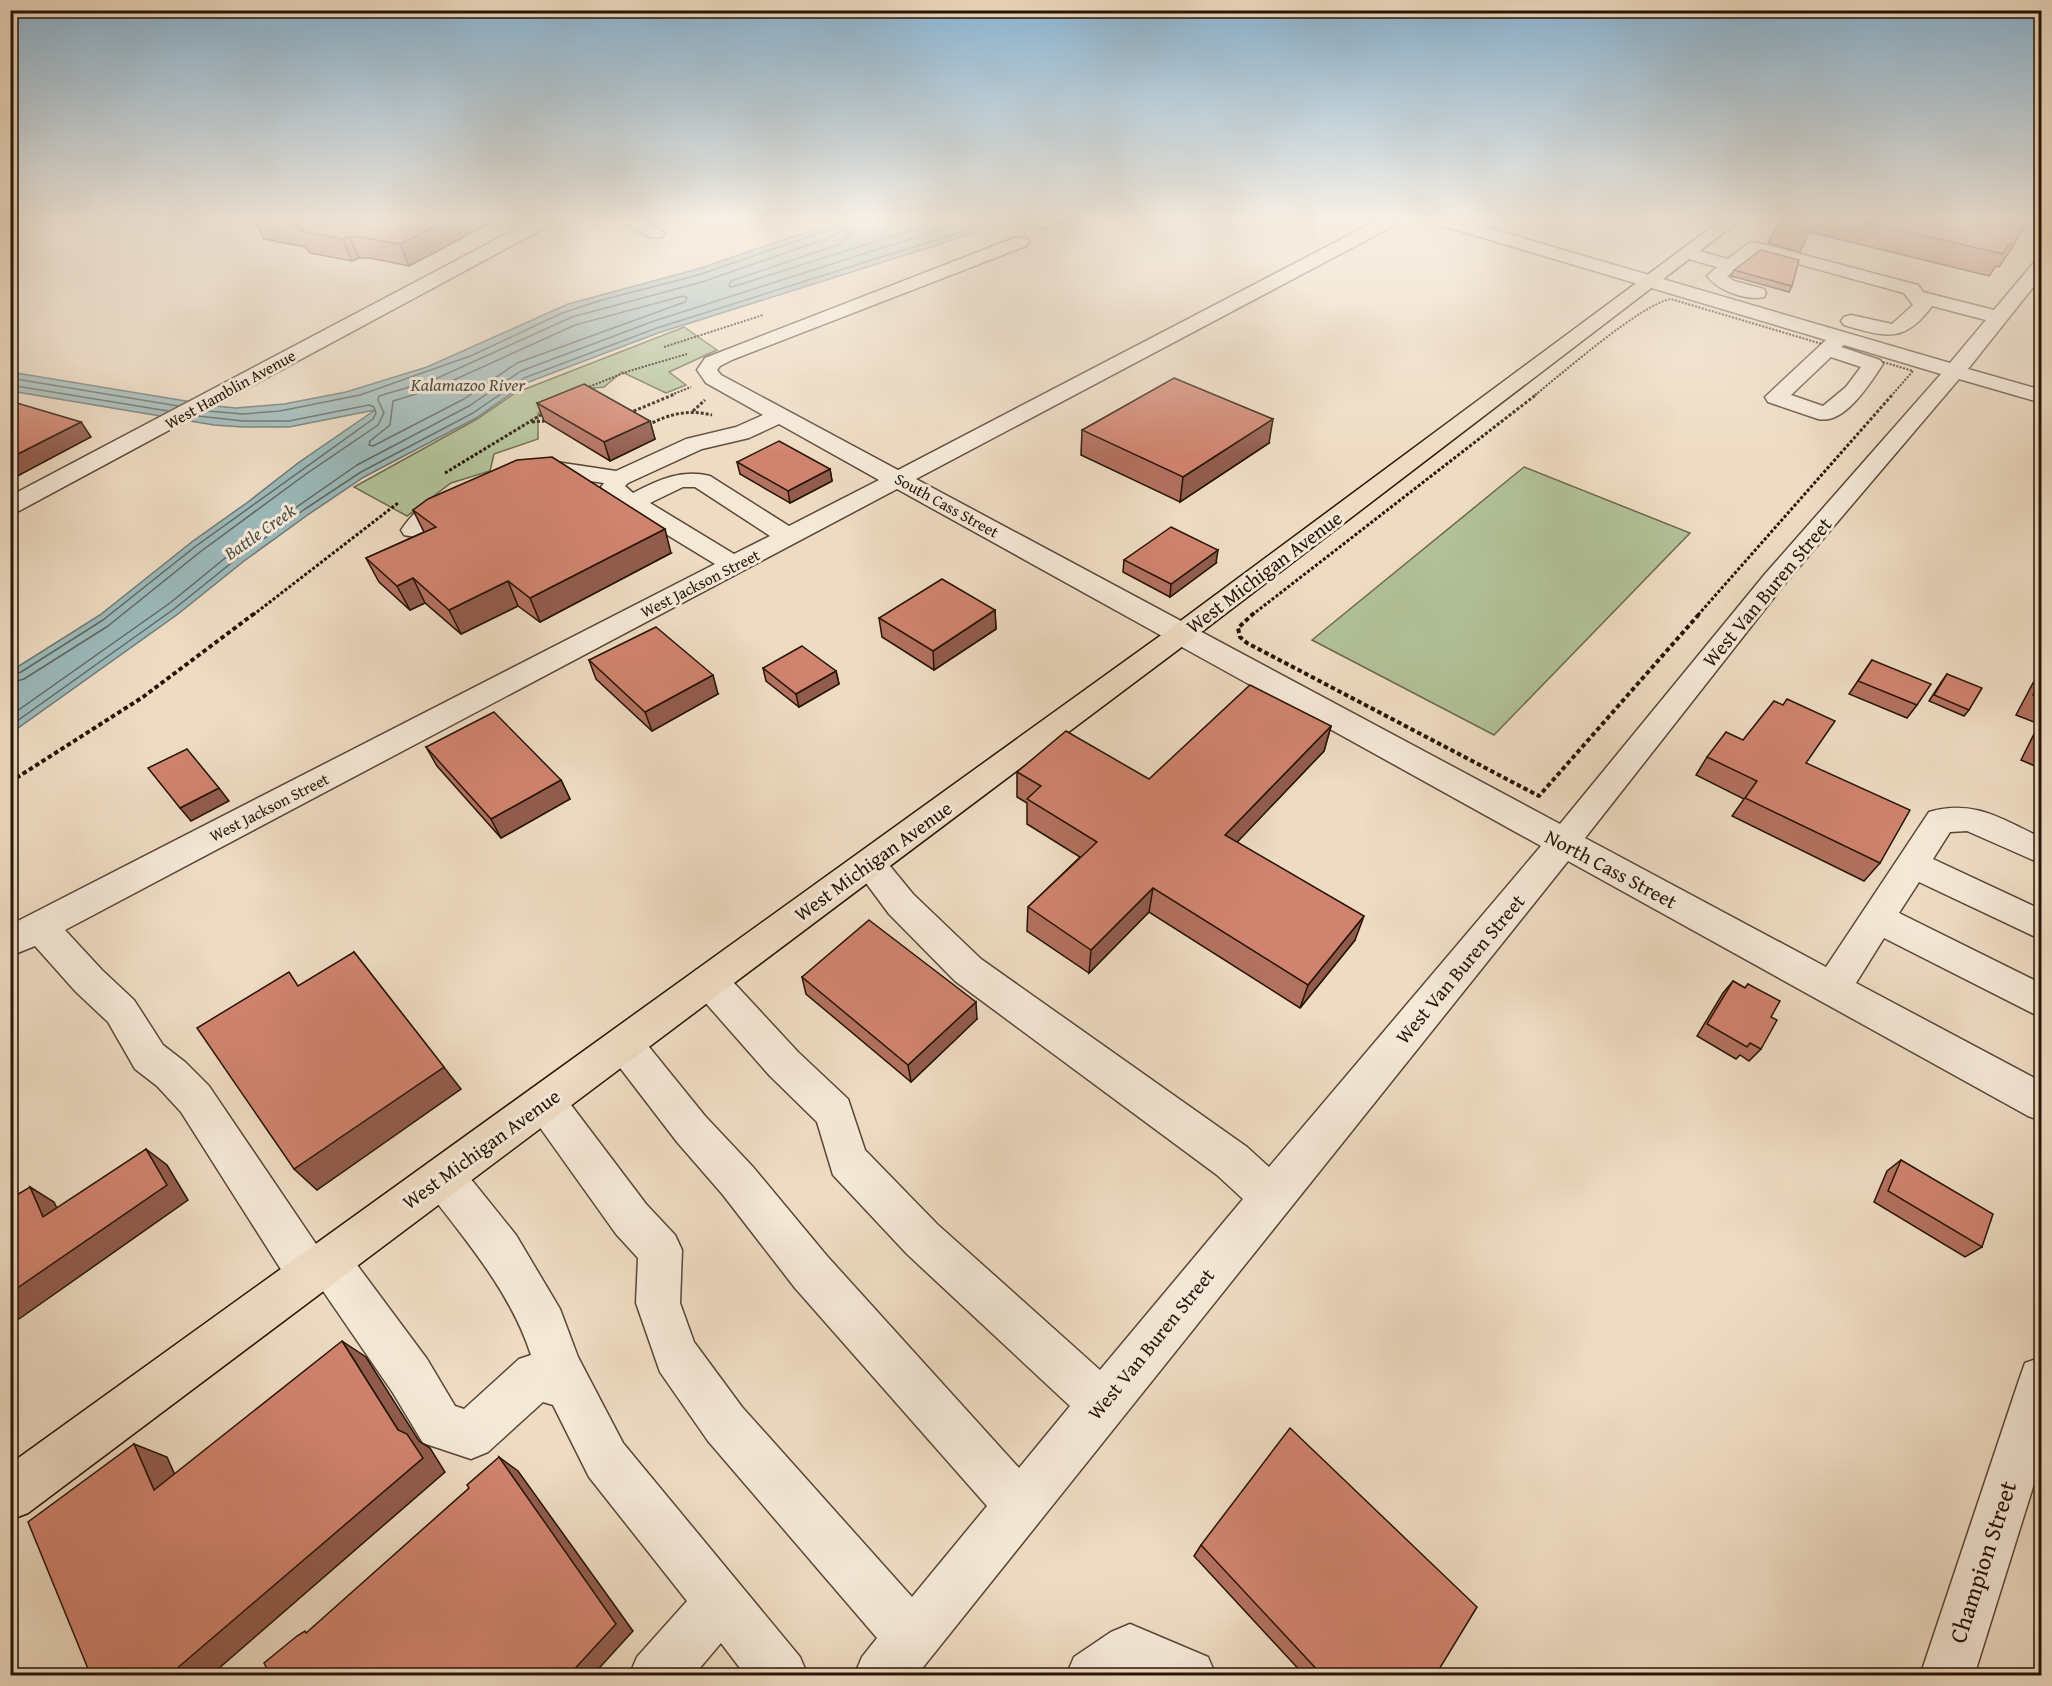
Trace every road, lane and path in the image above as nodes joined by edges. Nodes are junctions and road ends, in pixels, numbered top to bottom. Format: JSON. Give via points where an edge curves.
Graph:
{"nodes":[{"id":1,"x":394,"y":300,"type":"edge"},
{"id":2,"x":870,"y":300,"type":"edge"},
{"id":3,"x":1240,"y":300,"type":"edge"},
{"id":4,"x":1627,"y":300,"type":"edge"},
{"id":5,"x":1711,"y":300,"type":"edge"},
{"id":6,"x":1919,"y":300,"type":"edge"},
{"id":7,"x":1931,"y":300,"type":"edge"},
{"id":8,"x":2013,"y":300,"type":"edge"},
{"id":9,"x":1999,"y":317,"type":"junction"},
{"id":10,"x":1790,"y":323,"type":"junction"},
{"id":11,"x":1833,"y":344,"type":"junction"},
{"id":12,"x":1955,"y":371,"type":"junction"},
{"id":13,"x":712,"y":379,"type":"junction"},
{"id":14,"x":2042,"y":397,"type":"edge"},
{"id":15,"x":693,"y":411,"type":"dead end"},
{"id":16,"x":628,"y":413,"type":"edge"},
{"id":17,"x":781,"y":416,"type":"junction"},
{"id":18,"x":531,"y":422,"type":"dead end"},
{"id":19,"x":544,"y":422,"type":"edge"},
{"id":20,"x":640,"y":430,"type":"edge"},
{"id":21,"x":503,"y":478,"type":"edge"},
{"id":22,"x":619,"y":478,"type":"junction"},
{"id":23,"x":899,"y":479,"type":"junction"},
{"id":24,"x":470,"y":489,"type":"edge"},
{"id":25,"x":632,"y":503,"type":"junction"},
{"id":26,"x":10,"y":506,"type":"edge"},
{"id":27,"x":413,"y":530,"type":"dead end"},
{"id":28,"x":788,"y":537,"type":"junction"},
{"id":29,"x":734,"y":565,"type":"junction"},
{"id":30,"x":1181,"y":634,"type":"junction"},
{"id":31,"x":1563,"y":844,"type":"junction"},
{"id":32,"x":2042,"y":852,"type":"edge"},
{"id":33,"x":869,"y":864,"type":"junction"},
{"id":34,"x":1912,"y":864,"type":"junction"},
{"id":35,"x":1876,"y":918,"type":"junction"},
{"id":36,"x":2042,"y":926,"type":"edge"},
{"id":37,"x":25,"y":934,"type":"edge"},
{"id":38,"x":709,"y":981,"type":"junction"},
{"id":39,"x":1833,"y":988,"type":"junction"},
{"id":40,"x":2042,"y":1002,"type":"edge"},
{"id":41,"x":624,"y":1044,"type":"junction"},
{"id":42,"x":545,"y":1102,"type":"junction"},
{"id":43,"x":2042,"y":1103,"type":"edge"},
{"id":44,"x":443,"y":1177,"type":"junction"},
{"id":45,"x":1271,"y":1197,"type":"junction"},
{"id":46,"x":319,"y":1268,"type":"junction"},
{"id":47,"x":564,"y":1378,"type":"junction"},
{"id":48,"x":2042,"y":1380,"type":"edge"},
{"id":49,"x":1103,"y":1404,"type":"junction"},
{"id":50,"x":10,"y":1495,"type":"edge"},
{"id":51,"x":1019,"y":1505,"type":"junction"},
{"id":52,"x":722,"y":1602,"type":"junction"},
{"id":53,"x":896,"y":1656,"type":"edge"},
{"id":54,"x":656,"y":1676,"type":"edge"},
{"id":55,"x":781,"y":1676,"type":"edge"},
{"id":56,"x":1093,"y":1676,"type":"edge"},
{"id":57,"x":1189,"y":1676,"type":"edge"},
{"id":58,"x":1947,"y":1676,"type":"edge"}],
"edges":[{"from":1,"to":26,"type":"street","name":"West Hamblin Avenue"},
{"from":2,"to":13,"type":"street","via":[[712,362],[707,370]]},
{"from":3,"to":23,"type":"street","name":"West Jackson Street"},
{"from":4,"to":30,"type":"highway","name":"West Michigan Avenue"},
{"from":5,"to":10,"type":"street"},
{"from":6,"to":10,"type":"street","via":[[1923,305],[1901,329],[1891,331],[1827,314],[1799,315]]},
{"from":7,"to":9,"type":"street"},
{"from":8,"to":9,"type":"street","name":"West Van Buren Street"},
{"from":9,"to":12,"type":"street","name":"West Van Buren Street"},
{"from":10,"to":11,"type":"street"},
{"from":11,"to":11,"type":"street","via":[[1776,397],[1826,414],[1854,392],[1873,364]]},
{"from":11,"to":11,"type":"path","via":[[1912,371],[1539,796],[1240,637],[1238,628],[1242,623],[1659,301],[1676,300]]},
{"from":11,"to":12,"type":"street"},
{"from":12,"to":14,"type":"street"},
{"from":12,"to":31,"type":"street","name":"West Van Buren Street","via":[[1774,580]]},
{"from":13,"to":16,"type":"path"},
{"from":13,"to":17,"type":"street","name":"South Cass Street"},
{"from":15,"to":20,"type":"path","via":[[668,414]]},
{"from":17,"to":22,"type":"street","via":[[741,433],[694,444]]},
{"from":17,"to":23,"type":"street","name":"South Cass Street"},
{"from":18,"to":19,"type":"path"},
{"from":21,"to":22,"type":"street","via":[[556,469]]},
{"from":22,"to":25,"type":"street","via":[[613,488]]},
{"from":23,"to":28,"type":"street","name":"West Jackson Street"},
{"from":23,"to":30,"type":"street","name":"South Cass Street"},
{"from":24,"to":27,"type":"street","via":[[438,505]]},
{"from":25,"to":28,"type":"street","via":[[692,478]]},
{"from":25,"to":29,"type":"street"},
{"from":28,"to":29,"type":"street","name":"West Jackson Street"},
{"from":29,"to":37,"type":"street","name":"West Jackson Street"},
{"from":30,"to":31,"type":"street","name":"North Cass Street"},
{"from":30,"to":33,"type":"highway","name":"West Michigan Avenue"},
{"from":31,"to":39,"type":"street","name":"North Cass Street"},
{"from":31,"to":45,"type":"street","name":"West Van Buren Street"},
{"from":32,"to":34,"type":"street","via":[[1970,819],[1940,821]]},
{"from":33,"to":38,"type":"highway","name":"West Michigan Avenue"},
{"from":33,"to":45,"type":"street","via":[[901,904],[968,970],[1232,1161]]},
{"from":34,"to":35,"type":"street"},
{"from":34,"to":36,"type":"street"},
{"from":35,"to":39,"type":"street"},
{"from":35,"to":40,"type":"street"},
{"from":37,"to":46,"type":"street","via":[[121,1011],[149,1057],[195,1100]]},
{"from":38,"to":41,"type":"highway","name":"West Michigan Avenue"},
{"from":38,"to":49,"type":"street","via":[[784,1064],[834,1112],[848,1161],[922,1239]]},
{"from":39,"to":43,"type":"street","name":"North Cass Street"},
{"from":41,"to":42,"type":"highway","name":"West Michigan Avenue"},
{"from":41,"to":51,"type":"street","via":[[811,1272]]},
{"from":42,"to":44,"type":"highway","name":"West Michigan Avenue"},
{"from":42,"to":53,"type":"street","via":[[632,1220],[660,1250],[658,1303],[676,1356],[725,1424],[864,1580]]},
{"from":44,"to":46,"type":"highway","name":"West Michigan Avenue"},
{"from":44,"to":47,"type":"street","via":[[501,1250],[538,1316]]},
{"from":45,"to":49,"type":"street","name":"West Van Buren Street"},
{"from":46,"to":47,"type":"street","via":[[410,1376],[440,1426],[471,1436],[536,1376]]},
{"from":46,"to":50,"type":"highway","name":"West Michigan Avenue"},
{"from":47,"to":52,"type":"street","via":[[606,1460]]},
{"from":48,"to":58,"type":"street","name":"Champion Street"},
{"from":49,"to":51,"type":"street","name":"West Van Buren Street"},
{"from":51,"to":53,"type":"street","name":"West Van Buren Street"},
{"from":52,"to":54,"type":"street"},
{"from":52,"to":55,"type":"street"},
{"from":56,"to":57,"type":"street","via":[[1130,1651]]}]}
